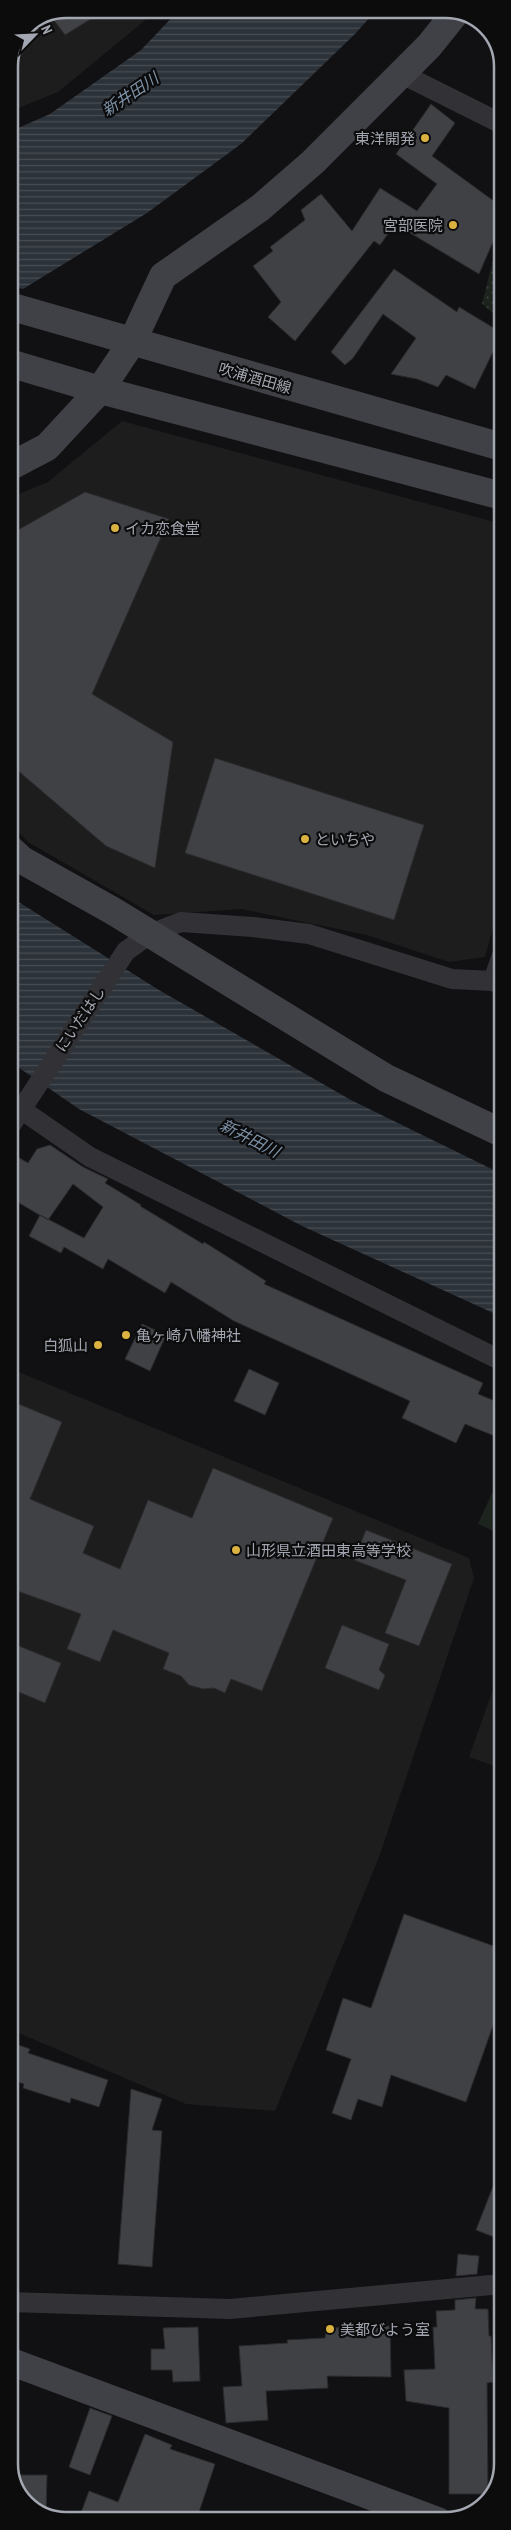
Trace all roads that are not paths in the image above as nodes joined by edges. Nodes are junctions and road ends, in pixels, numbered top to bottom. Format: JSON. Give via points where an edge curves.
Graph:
{"nodes":[{"id":1,"x":451,"y":18,"type":"edge"},
{"id":2,"x":400,"y":73,"type":"junction"},
{"id":3,"x":494,"y":120,"type":"edge"},
{"id":4,"x":18,"y":309,"type":"edge"},
{"id":5,"x":132,"y":342,"type":"junction"},
{"id":6,"x":18,"y":366,"type":"edge"},
{"id":7,"x":100,"y":390,"type":"junction"},
{"id":8,"x":494,"y":444,"type":"edge"},
{"id":9,"x":18,"y":462,"type":"edge"},
{"id":10,"x":494,"y":494,"type":"edge"},
{"id":11,"x":18,"y":856,"type":"edge"},
{"id":12,"x":150,"y":934,"type":"junction"},
{"id":13,"x":494,"y":983,"type":"edge"},
{"id":14,"x":18,"y":1102,"type":"edge"},
{"id":15,"x":18,"y":1107,"type":"edge"},
{"id":16,"x":494,"y":1129,"type":"edge"},
{"id":17,"x":494,"y":1357,"type":"edge"},
{"id":18,"x":494,"y":2285,"type":"edge"},
{"id":19,"x":18,"y":2302,"type":"edge"},
{"id":20,"x":18,"y":2364,"type":"edge"},
{"id":21,"x":414,"y":2512,"type":"edge"}],
"edges":[{"from":1,"to":2,"type":"street","via":[[429,46]]},
{"from":2,"to":3,"type":"street"},
{"from":2,"to":5,"type":"street","via":[[312,162],[260,208],[163,276]]},
{"from":4,"to":5,"type":"street","name":"吹浦酒田線"},
{"from":5,"to":7,"type":"street"},
{"from":5,"to":8,"type":"street","name":"吹浦酒田線"},
{"from":6,"to":7,"type":"street"},
{"from":7,"to":9,"type":"street","via":[[47,447]]},
{"from":7,"to":10,"type":"street"},
{"from":11,"to":12,"type":"street"},
{"from":12,"to":13,"type":"street","via":[[180,922],[309,934],[452,979]]},
{"from":12,"to":14,"type":"street","name":"にいだはし","via":[[126,951],[35,1087]]},
{"from":12,"to":16,"type":"street","via":[[386,1078]]},
{"from":15,"to":17,"type":"street","via":[[90,1157]]},
{"from":18,"to":19,"type":"street","via":[[230,2309]]},
{"from":20,"to":21,"type":"street"}]}
